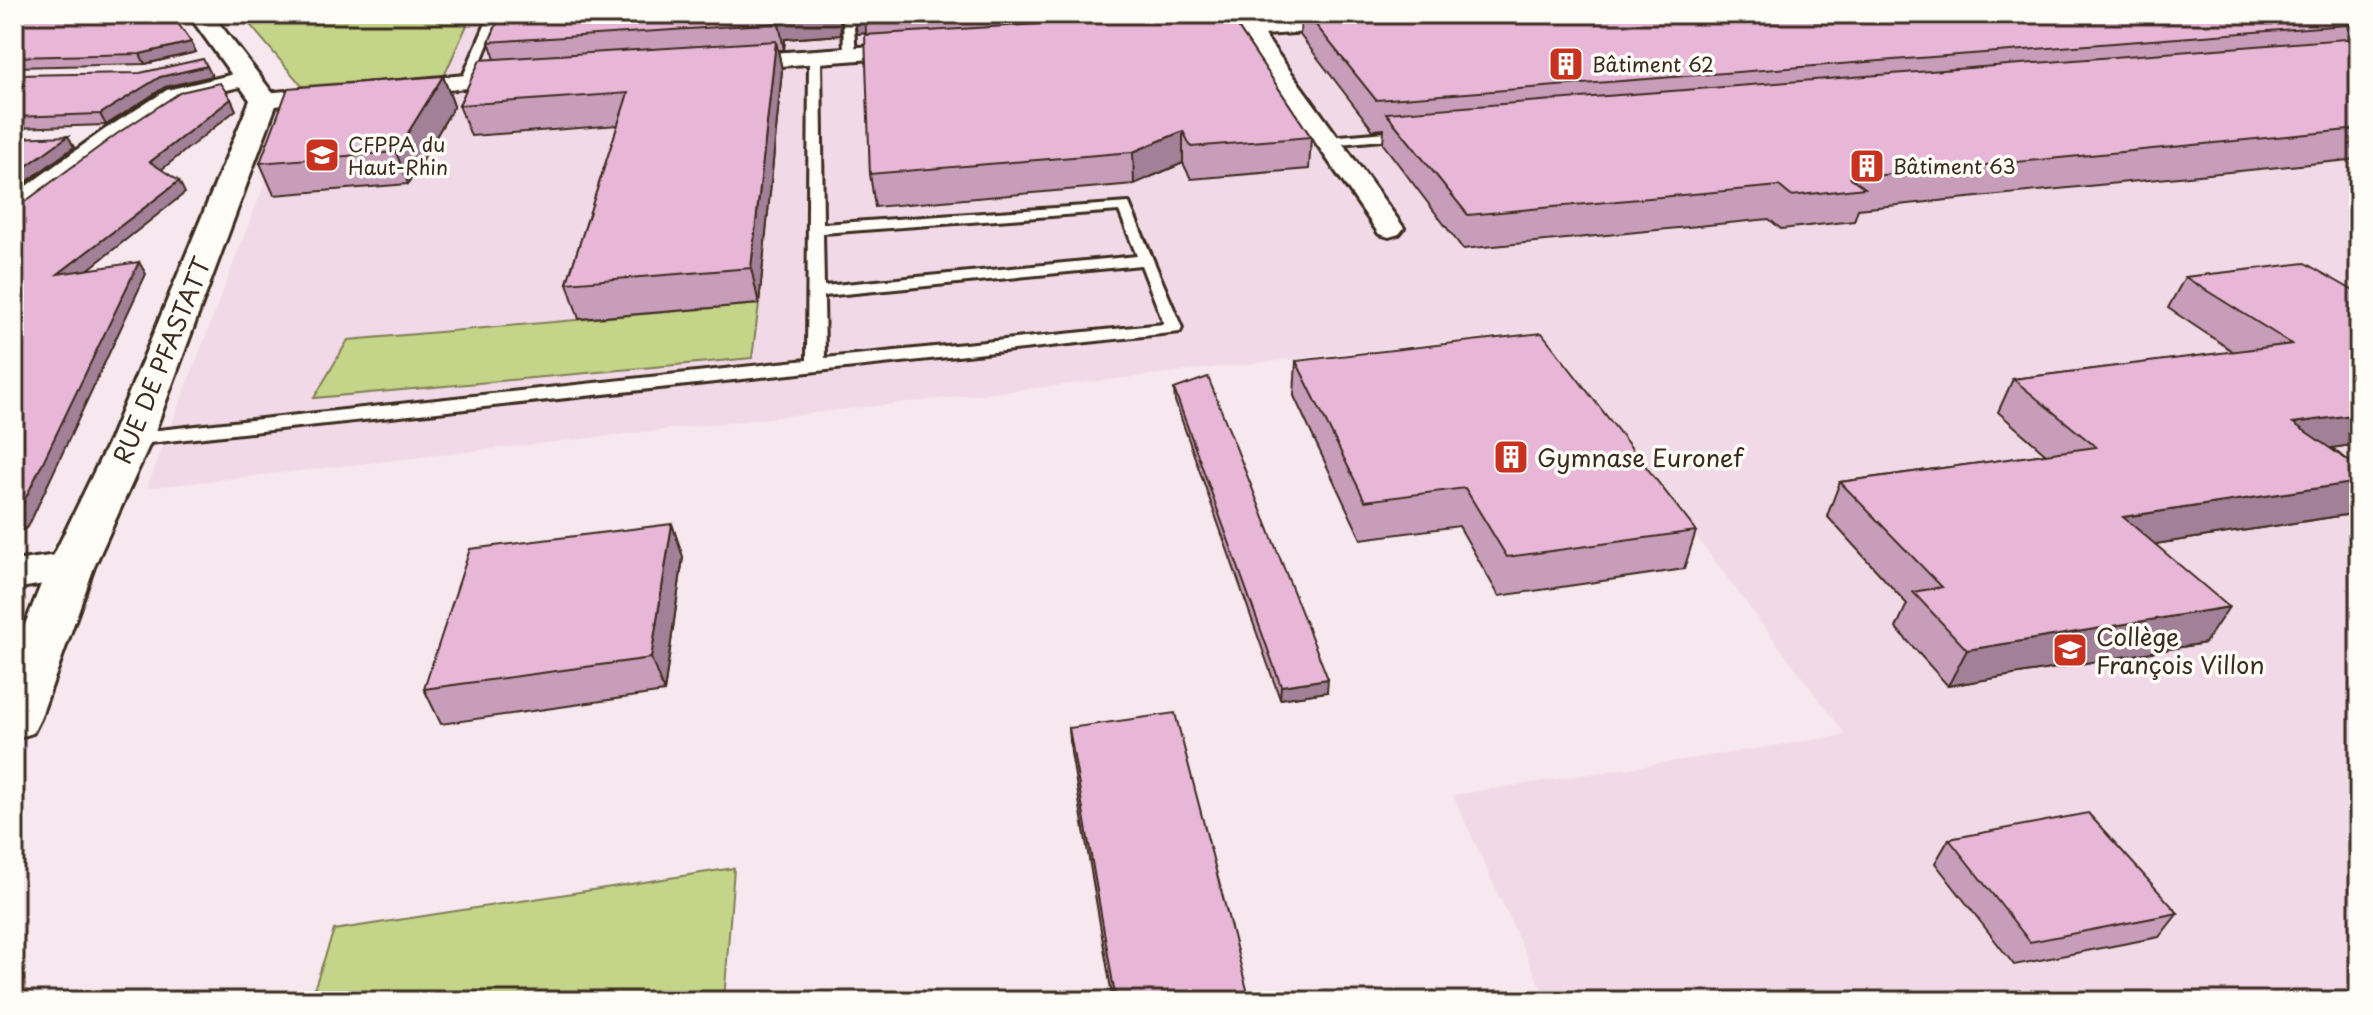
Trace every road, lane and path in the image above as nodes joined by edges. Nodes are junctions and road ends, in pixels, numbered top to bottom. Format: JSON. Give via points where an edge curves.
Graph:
{"nodes":[{"id":1,"x":200,"y":14,"type":"edge"},
{"id":2,"x":495,"y":14,"type":"edge"},
{"id":3,"x":848,"y":14,"type":"edge"},
{"id":4,"x":1376,"y":21,"type":"edge"},
{"id":5,"x":1243,"y":22,"type":"edge"},
{"id":6,"x":1164,"y":35,"type":"edge"},
{"id":7,"x":941,"y":49,"type":"edge"},
{"id":8,"x":850,"y":55,"type":"junction"},
{"id":9,"x":815,"y":56,"type":"junction"},
{"id":10,"x":704,"y":64,"type":"edge"},
{"id":11,"x":236,"y":74,"type":"junction"},
{"id":12,"x":546,"y":75,"type":"edge"},
{"id":13,"x":467,"y":81,"type":"junction"},
{"id":14,"x":1423,"y":133,"type":"edge"},
{"id":15,"x":113,"y":136,"type":"junction"},
{"id":16,"x":71,"y":137,"type":"edge"},
{"id":17,"x":1328,"y":141,"type":"junction"},
{"id":18,"x":14,"y":208,"type":"edge"},
{"id":19,"x":1389,"y":228,"type":"dead end"},
{"id":20,"x":816,"y":229,"type":"junction"},
{"id":21,"x":1148,"y":260,"type":"junction"},
{"id":22,"x":816,"y":292,"type":"junction"},
{"id":23,"x":816,"y":364,"type":"junction"},
{"id":24,"x":131,"y":439,"type":"junction"},
{"id":25,"x":71,"y":567,"type":"junction"},
{"id":26,"x":14,"y":575,"type":"edge"},
{"id":27,"x":14,"y":719,"type":"edge"}],
"edges":[{"from":1,"to":11,"type":"street"},
{"from":2,"to":13,"type":"lane"},
{"from":3,"to":8,"type":"lane"},
{"from":4,"to":5,"type":"street"},
{"from":5,"to":6,"type":"street"},
{"from":5,"to":17,"type":"street"},
{"from":7,"to":8,"type":"street"},
{"from":8,"to":9,"type":"street"},
{"from":9,"to":10,"type":"street"},
{"from":9,"to":20,"type":"lane"},
{"from":11,"to":13,"type":"street"},
{"from":11,"to":15,"type":"street","via":[[176,95]]},
{"from":11,"to":24,"type":"street","name":"RUE DE PFASTATT"},
{"from":12,"to":13,"type":"street"},
{"from":14,"to":17,"type":"lane"},
{"from":15,"to":16,"type":"street"},
{"from":15,"to":18,"type":"street"},
{"from":17,"to":19,"type":"street"},
{"from":20,"to":21,"type":"lane","via":[[1124,206]]},
{"from":20,"to":22,"type":"lane"},
{"from":21,"to":22,"type":"lane"},
{"from":21,"to":23,"type":"lane","via":[[1174,328]]},
{"from":22,"to":23,"type":"lane"},
{"from":23,"to":24,"type":"lane"},
{"from":24,"to":25,"type":"street","name":"RUE DE PFASTATT"},
{"from":25,"to":26,"type":"street"},
{"from":25,"to":27,"type":"street","name":"RUE DE PFASTATT"}]}
